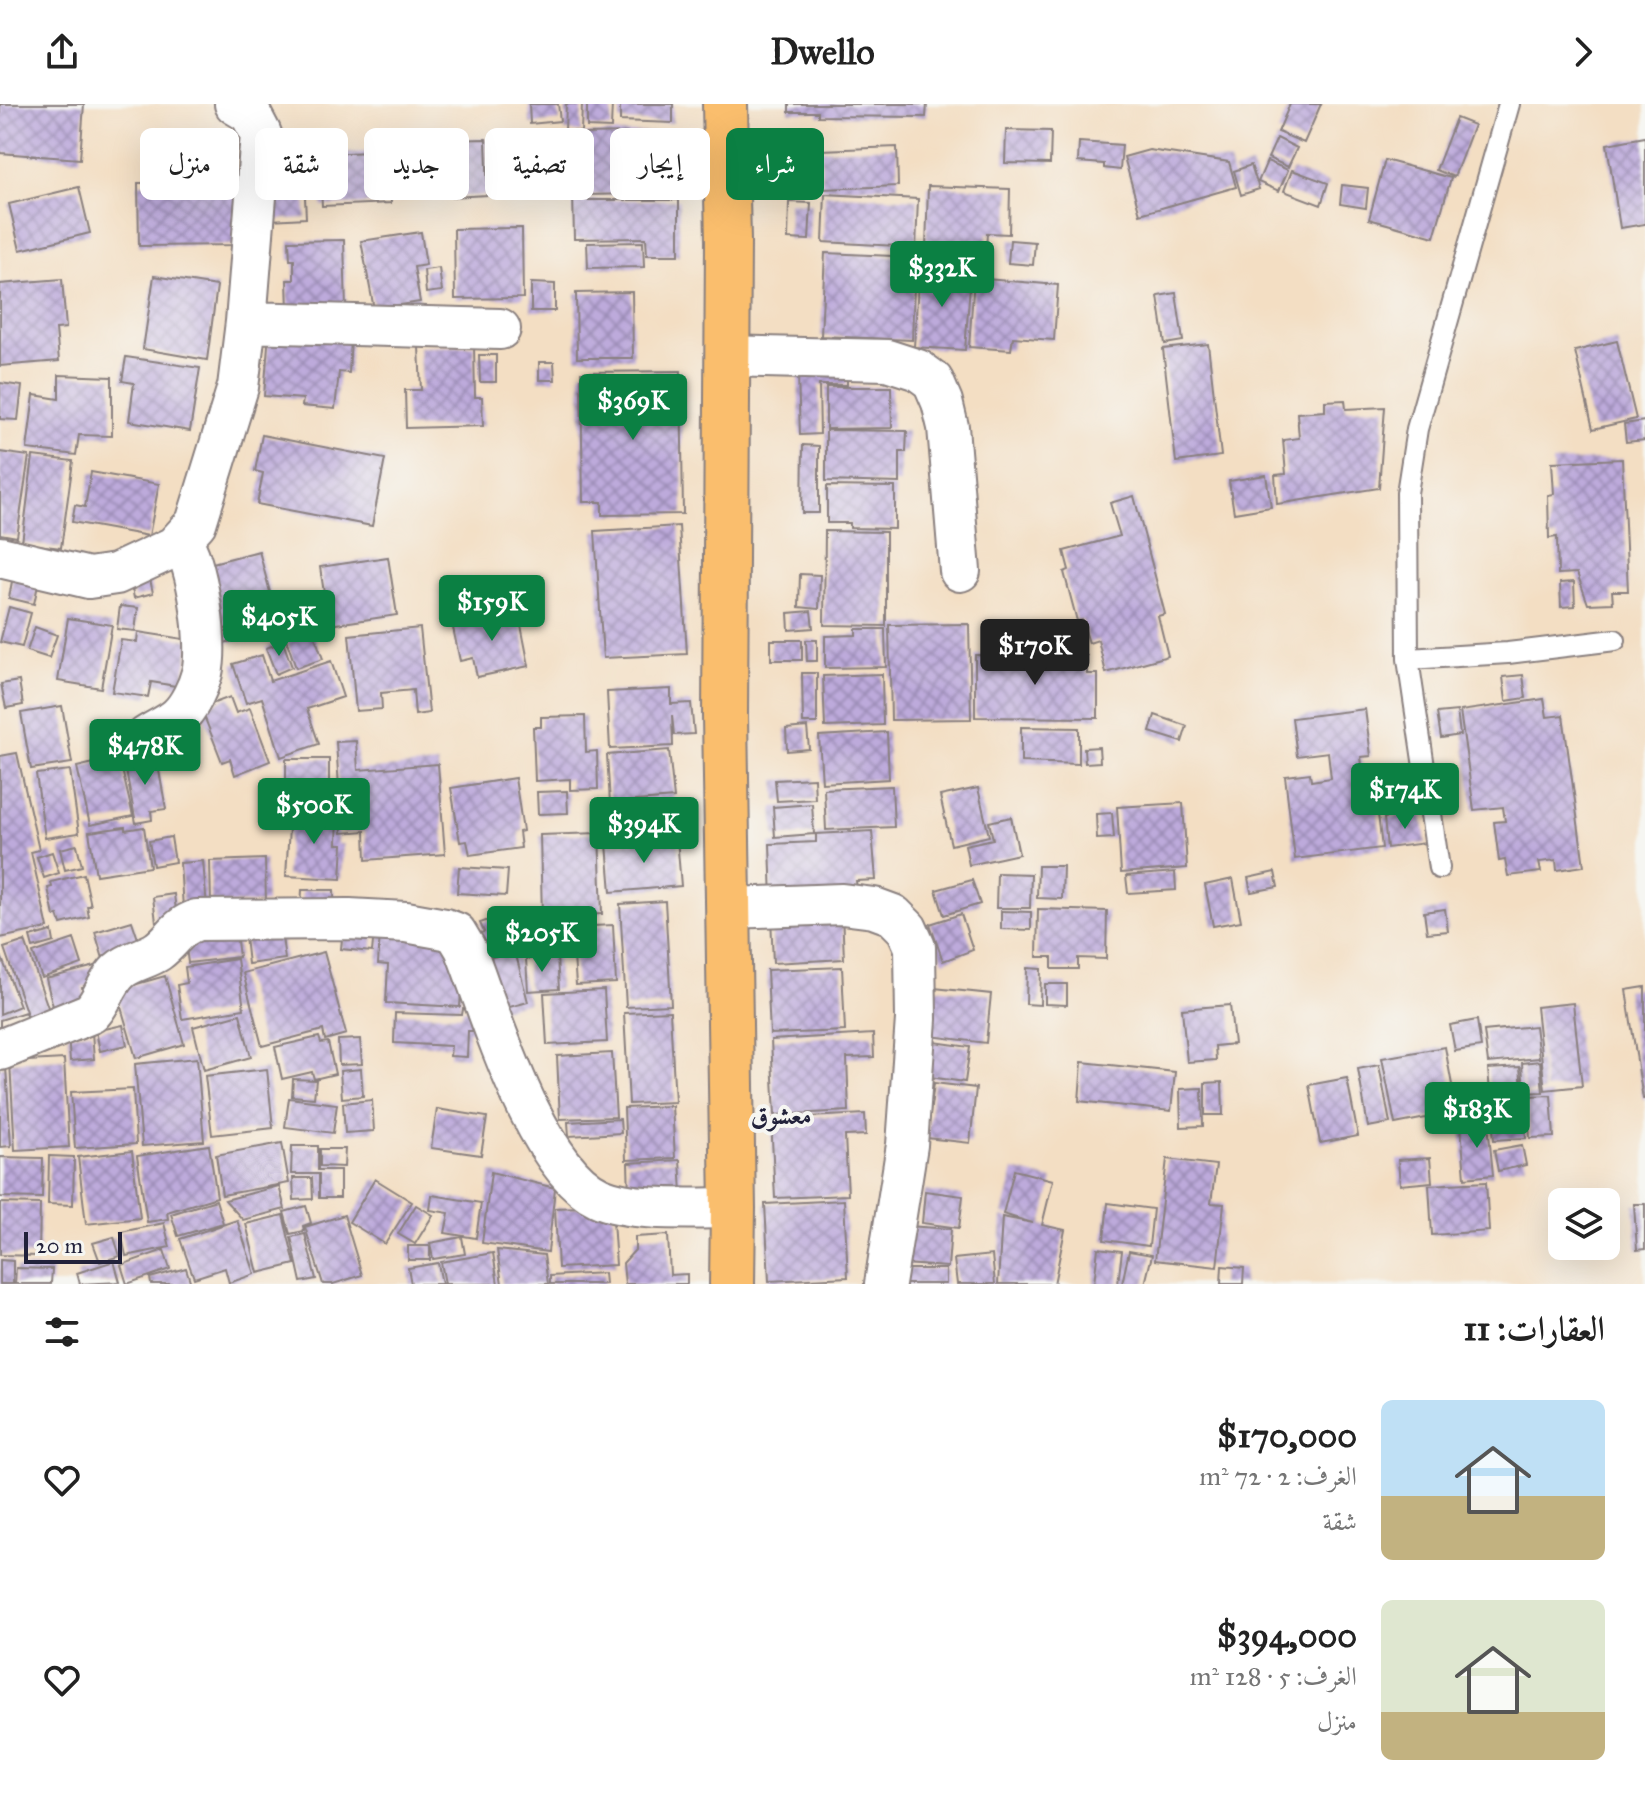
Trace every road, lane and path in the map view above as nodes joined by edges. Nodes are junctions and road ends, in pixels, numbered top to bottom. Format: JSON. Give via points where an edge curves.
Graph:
{"nodes":[{"id":1,"x":235,"y":104,"type":"edge"},
{"id":2,"x":725,"y":104,"type":"edge"},
{"id":3,"x":1509,"y":104,"type":"edge"},
{"id":4,"x":246,"y":322,"type":"junction"},
{"id":5,"x":500,"y":329,"type":"dead end"},
{"id":6,"x":727,"y":356,"type":"junction"},
{"id":7,"x":181,"y":540,"type":"junction"},
{"id":8,"x":0,"y":557,"type":"edge"},
{"id":9,"x":960,"y":571,"type":"dead end"},
{"id":10,"x":1615,"y":640,"type":"dead end"},
{"id":11,"x":1408,"y":659,"type":"junction"},
{"id":12,"x":146,"y":737,"type":"dead end"},
{"id":13,"x":1439,"y":868,"type":"dead end"},
{"id":14,"x":729,"y":908,"type":"junction"},
{"id":15,"x":0,"y":1050,"type":"edge"},
{"id":16,"x":733,"y":1208,"type":"junction"},
{"id":17,"x":732,"y":1284,"type":"edge"},
{"id":18,"x":885,"y":1284,"type":"edge"}],
"edges":[{"from":1,"to":4,"type":"street","via":[[250,113],[261,134]]},
{"from":2,"to":6,"type":"main road"},
{"from":3,"to":11,"type":"lane","via":[[1411,455]]},
{"from":4,"to":5,"type":"street"},
{"from":4,"to":7,"type":"street","via":[[238,387],[211,480],[196,523]]},
{"from":6,"to":9,"type":"street","via":[[887,360],[933,381],[948,427]]},
{"from":6,"to":14,"type":"main road"},
{"from":7,"to":8,"type":"street","via":[[116,574],[89,578]]},
{"from":7,"to":12,"type":"street","via":[[198,589],[202,673],[178,717]]},
{"from":10,"to":11,"type":"lane"},
{"from":11,"to":13,"type":"lane"},
{"from":14,"to":16,"type":"main road"},
{"from":14,"to":18,"type":"street","via":[[874,908],[893,915],[915,947],[907,1145]]},
{"from":15,"to":16,"type":"street","via":[[91,1013],[118,972],[159,950],[183,925],[197,920],[349,919],[445,929],[456,933],[465,948],[518,1084],[574,1179],[600,1198],[634,1205]]},
{"from":16,"to":17,"type":"main road"}]}
